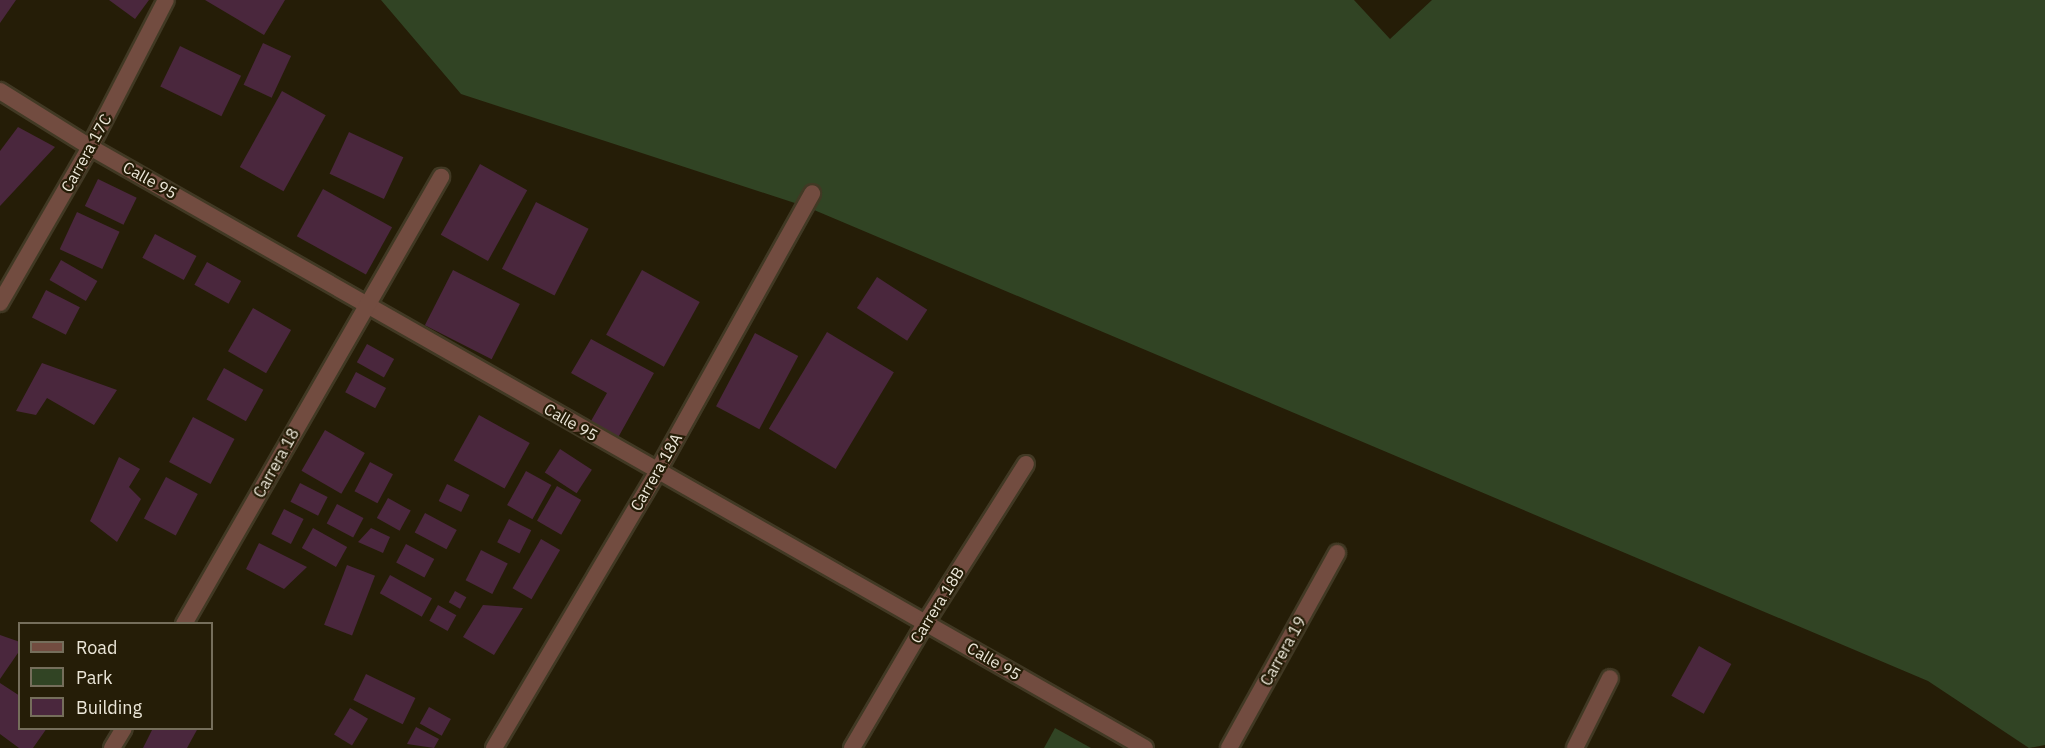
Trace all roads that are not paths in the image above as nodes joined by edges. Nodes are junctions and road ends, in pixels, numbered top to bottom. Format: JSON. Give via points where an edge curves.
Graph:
{"nodes":[{"id":1,"x":166,"y":0,"type":"edge"},
{"id":2,"x":0,"y":92,"type":"edge"},
{"id":3,"x":90,"y":147,"type":"junction"},
{"id":4,"x":441,"y":177,"type":"dead end"},
{"id":5,"x":812,"y":193,"type":"dead end"},
{"id":6,"x":0,"y":303,"type":"edge"},
{"id":7,"x":366,"y":303,"type":"junction"},
{"id":8,"x":1026,"y":464,"type":"dead end"},
{"id":9,"x":657,"y":472,"type":"junction"},
{"id":10,"x":1337,"y":554,"type":"dead end"},
{"id":11,"x":185,"y":622,"type":"edge"},
{"id":12,"x":926,"y":622,"type":"junction"},
{"id":13,"x":1610,"y":678,"type":"dead end"},
{"id":14,"x":123,"y":730,"type":"edge"},
{"id":15,"x":112,"y":748,"type":"edge"},
{"id":16,"x":494,"y":748,"type":"edge"},
{"id":17,"x":852,"y":748,"type":"edge"},
{"id":18,"x":1145,"y":748,"type":"edge"},
{"id":19,"x":1229,"y":748,"type":"edge"},
{"id":20,"x":1575,"y":748,"type":"edge"}],
"edges":[{"from":1,"to":3,"type":"street","name":"Carrera 17C"},
{"from":2,"to":3,"type":"street","name":"Calle 95"},
{"from":3,"to":6,"type":"street","name":"Carrera 17C"},
{"from":3,"to":7,"type":"street","name":"Calle 95"},
{"from":4,"to":7,"type":"street","name":"Carrera 18"},
{"from":5,"to":9,"type":"street","name":"Carrera 18A"},
{"from":7,"to":9,"type":"street","name":"Calle 95"},
{"from":7,"to":11,"type":"street","name":"Carrera 18"},
{"from":8,"to":12,"type":"street","name":"Carrera 18B"},
{"from":9,"to":12,"type":"street","name":"Calle 95"},
{"from":9,"to":16,"type":"street","name":"Carrera 18A"},
{"from":10,"to":19,"type":"street","name":"Carrera 19"},
{"from":12,"to":17,"type":"street","name":"Carrera 18B"},
{"from":12,"to":18,"type":"street","name":"Calle 95"},
{"from":13,"to":20,"type":"street"},
{"from":14,"to":15,"type":"street"}]}
